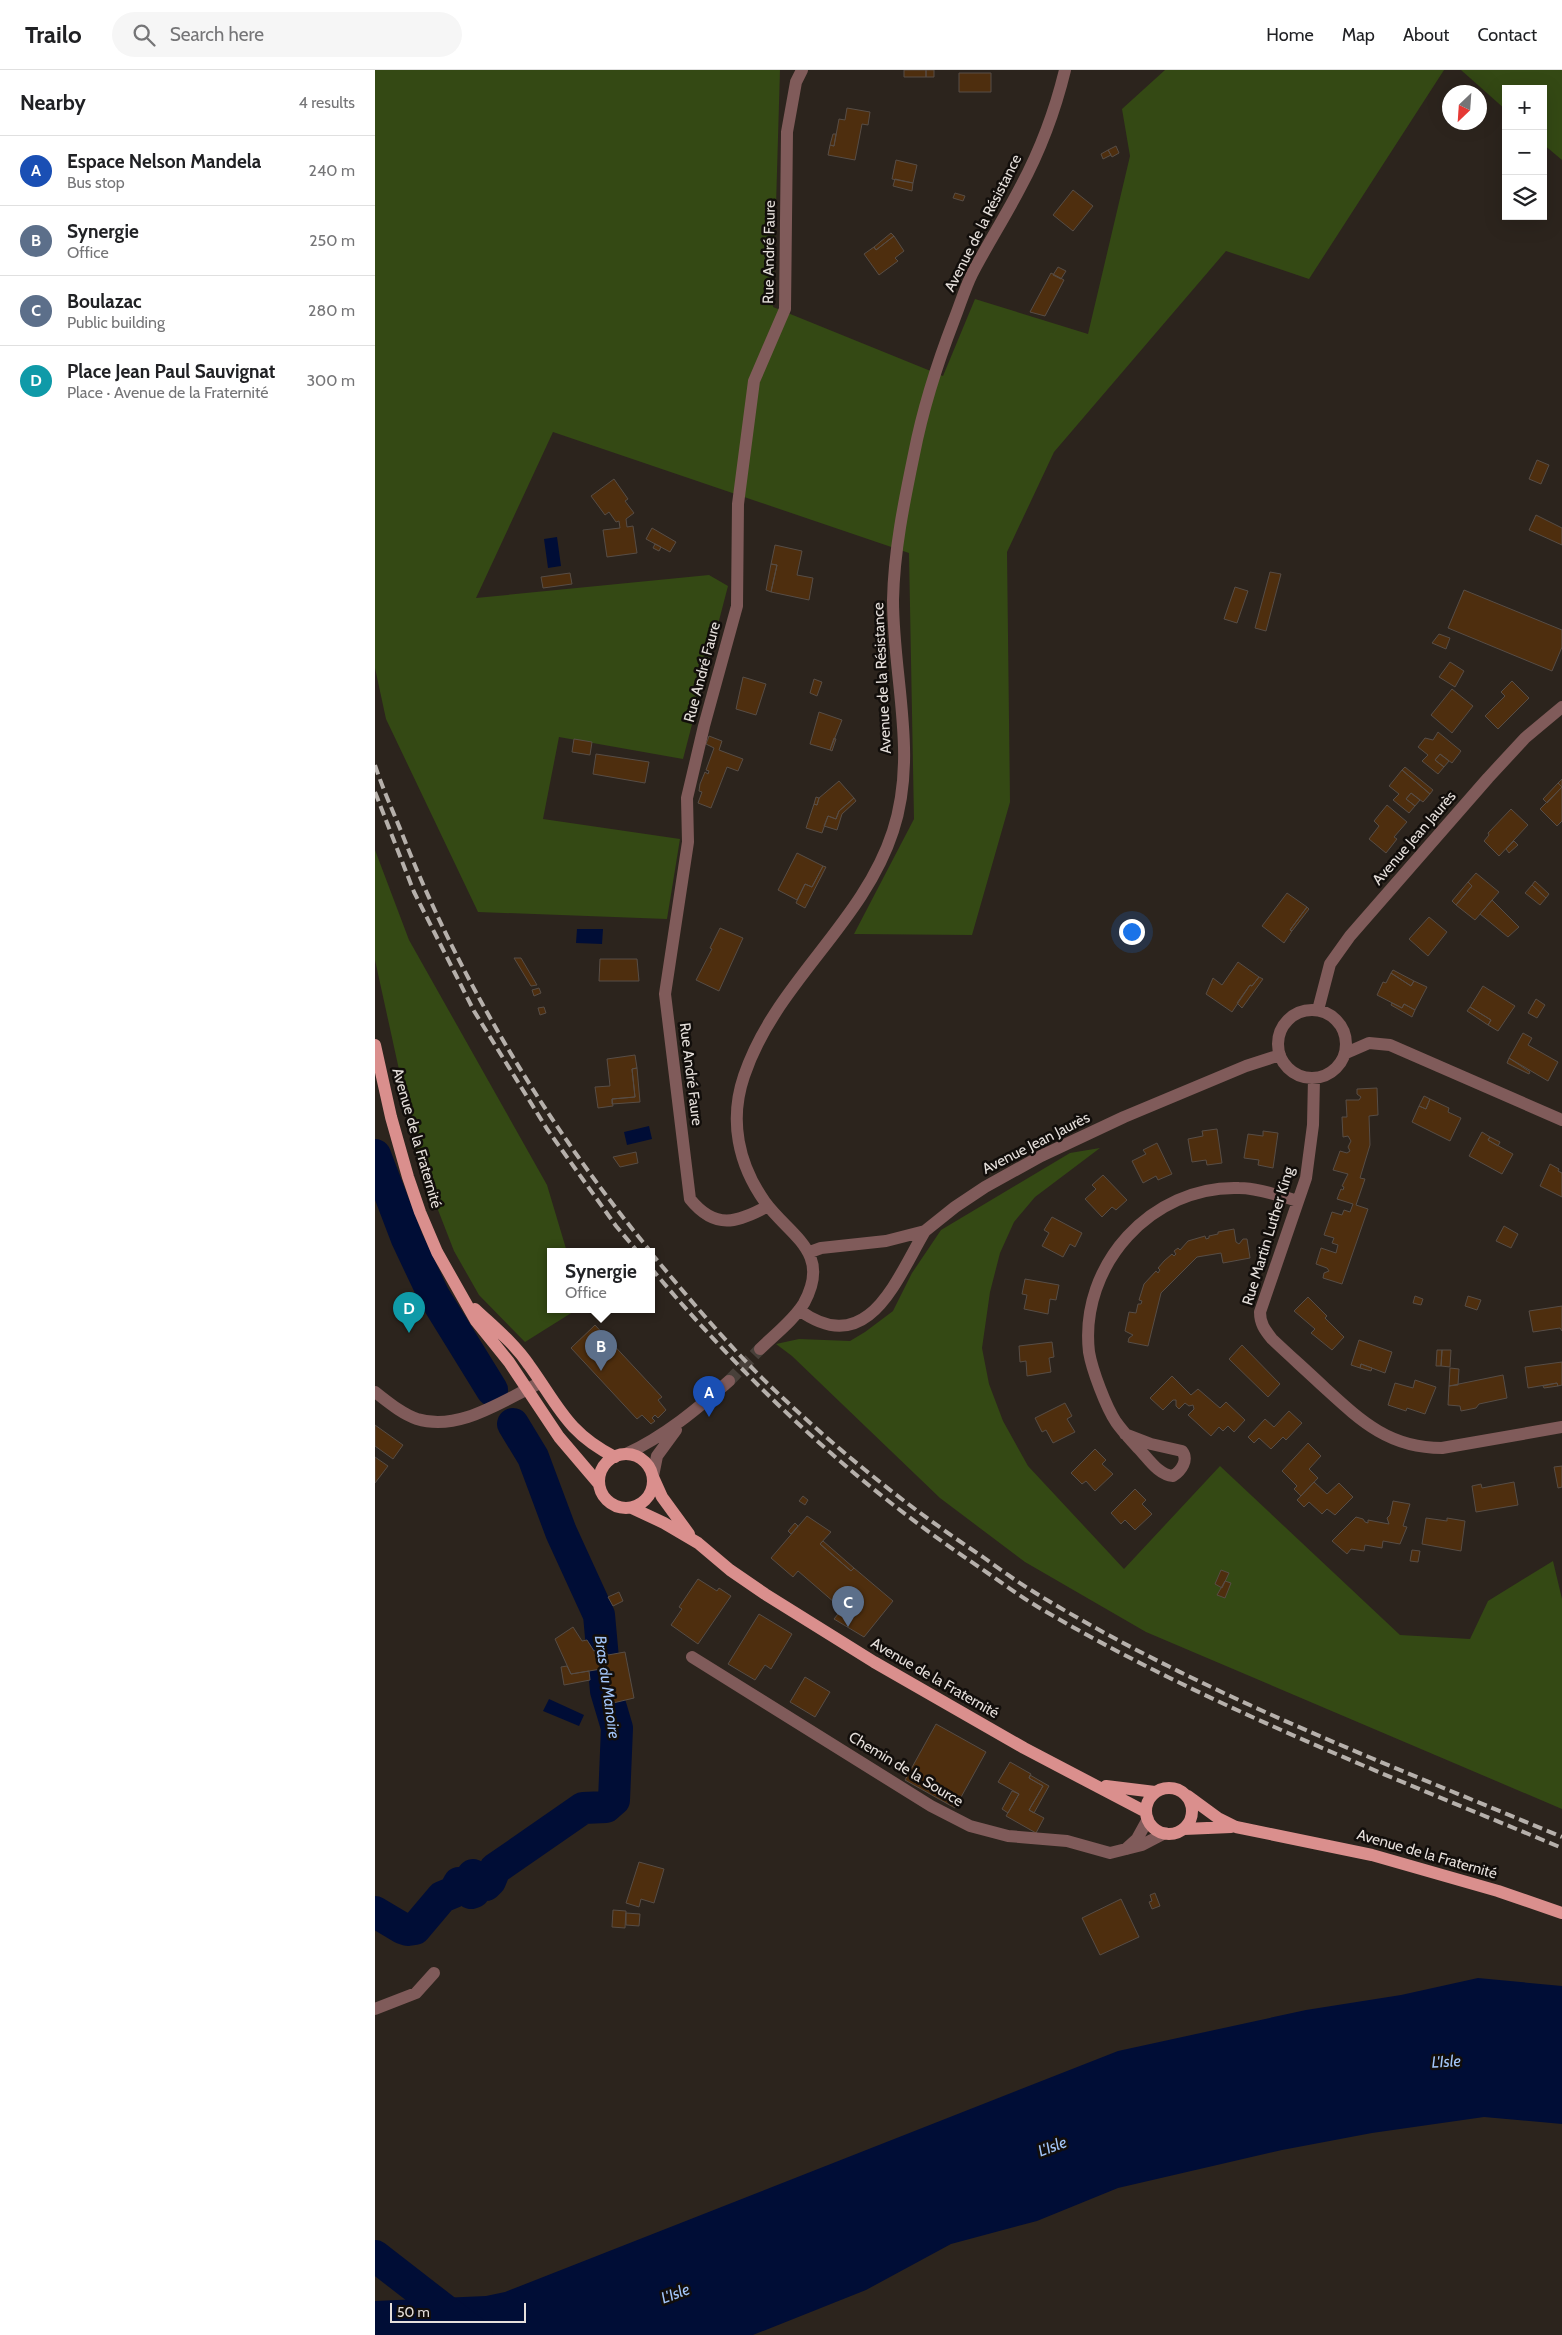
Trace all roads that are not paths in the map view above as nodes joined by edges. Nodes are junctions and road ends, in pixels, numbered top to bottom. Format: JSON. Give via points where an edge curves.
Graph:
{"nodes":[{"id":1,"x":802,"y":70,"type":"edge"},
{"id":2,"x":1065,"y":70,"type":"edge"},
{"id":3,"x":1562,"y":707,"type":"edge"},
{"id":4,"x":1318,"y":1010,"type":"junction"},
{"id":5,"x":375,"y":1044,"type":"edge"},
{"id":6,"x":1346,"y":1053,"type":"junction"},
{"id":7,"x":1280,"y":1056,"type":"junction"},
{"id":8,"x":1314,"y":1078,"type":"junction"},
{"id":9,"x":1562,"y":1120,"type":"edge"},
{"id":10,"x":1298,"y":1201,"type":"junction"},
{"id":11,"x":768,"y":1206,"type":"junction"},
{"id":12,"x":925,"y":1232,"type":"junction"},
{"id":13,"x":810,"y":1252,"type":"junction"},
{"id":14,"x":460,"y":1293,"type":"junction"},
{"id":15,"x":799,"y":1310,"type":"junction"},
{"id":16,"x":760,"y":1349,"type":"tunnel mouth"},
{"id":17,"x":729,"y":1381,"type":"tunnel mouth"},
{"id":18,"x":540,"y":1383,"type":"junction"},
{"id":19,"x":526,"y":1389,"type":"junction"},
{"id":20,"x":375,"y":1392,"type":"edge"},
{"id":21,"x":684,"y":1420,"type":"junction"},
{"id":22,"x":1562,"y":1427,"type":"edge"},
{"id":23,"x":1125,"y":1434,"type":"dead end"},
{"id":24,"x":620,"y":1456,"type":"junction"},
{"id":25,"x":653,"y":1476,"type":"junction"},
{"id":26,"x":599,"y":1484,"type":"junction"},
{"id":27,"x":632,"y":1508,"type":"junction"},
{"id":28,"x":697,"y":1543,"type":"junction"},
{"id":29,"x":692,"y":1657,"type":"dead end"},
{"id":30,"x":1089,"y":1782,"type":"junction"},
{"id":31,"x":1155,"y":1792,"type":"junction"},
{"id":32,"x":1188,"y":1796,"type":"junction"},
{"id":33,"x":1147,"y":1816,"type":"junction"},
{"id":34,"x":1237,"y":1827,"type":"junction"},
{"id":35,"x":1184,"y":1829,"type":"junction"},
{"id":36,"x":1165,"y":1833,"type":"junction"},
{"id":37,"x":1124,"y":1851,"type":"junction"},
{"id":38,"x":1562,"y":1913,"type":"edge"},
{"id":39,"x":434,"y":1973,"type":"dead end"},
{"id":40,"x":375,"y":2009,"type":"edge"}],
"edges":[{"from":1,"to":11,"type":"street","name":"Rue André Faure","via":[[796,82],[787,132],[785,309],[754,381],[738,504],[737,606],[687,798],[688,842],[665,994],[690,1199],[705,1215],[726,1222],[741,1219]]},
{"from":2,"to":11,"type":"street","name":"Avenue de la Résistance","via":[[1055,109],[1022,185],[971,276],[935,368],[914,452],[899,530],[893,600],[904,721],[901,800],[893,830],[884,856],[849,914],[769,1022],[753,1051],[738,1095],[736,1130],[746,1169]]},
{"from":3,"to":4,"type":"street","name":"Avenue Jean Jaurès","via":[[1525,738],[1488,778],[1351,936],[1331,964]]},
{"from":4,"to":6,"type":"street","via":[[1334,1017],[1345,1030]]},
{"from":4,"to":7,"type":"street","via":[[1298,1012],[1283,1026],[1279,1035]]},
{"from":5,"to":14,"type":"main road","name":"Avenue de la Fraternité","via":[[391,1117],[420,1212]]},
{"from":6,"to":8,"type":"street","via":[[1334,1071]]},
{"from":6,"to":9,"type":"street","via":[[1369,1043],[1390,1045]]},
{"from":7,"to":8,"type":"street","via":[[1293,1072]]},
{"from":7,"to":12,"type":"street","name":"Avenue Jean Jaurès","via":[[1246,1066],[1124,1117],[1041,1156],[985,1187]]},
{"from":8,"to":10,"type":"street","name":"Rue Martin Luther King","via":[[1313,1125],[1306,1178]]},
{"from":10,"to":22,"type":"street","name":"Rue Martin Luther King","via":[[1260,1320],[1272,1339],[1356,1417],[1389,1438],[1425,1448],[1442,1448]]},
{"from":10,"to":23,"type":"street","via":[[1239,1188],[1206,1192],[1167,1205],[1148,1217],[1112,1254],[1090,1315],[1089,1352],[1112,1414]]},
{"from":11,"to":13,"type":"street","name":"Avenue de la Résistance"},
{"from":12,"to":13,"type":"street","name":"Avenue Jean Jaurès"},
{"from":12,"to":15,"type":"street","via":[[891,1292],[871,1315],[852,1324],[833,1326],[809,1318]]},
{"from":13,"to":15,"type":"street","via":[[809,1291]]},
{"from":14,"to":18,"type":"main road","name":"Avenue de la Fraternité","via":[[518,1350]]},
{"from":14,"to":19,"type":"main road","name":"Avenue de la Fraternité"},
{"from":15,"to":16,"type":"street"},
{"from":17,"to":21,"type":"street"},
{"from":18,"to":19,"type":"street"},
{"from":18,"to":24,"type":"main road","name":"Avenue de la Fraternité","via":[[575,1431],[600,1450]]},
{"from":19,"to":20,"type":"street","via":[[464,1418],[440,1422],[417,1419]]},
{"from":19,"to":26,"type":"main road","name":"Avenue de la Fraternité","via":[[559,1437]]},
{"from":21,"to":24,"type":"street","via":[[645,1445]]},
{"from":21,"to":25,"type":"street","via":[[657,1456]]},
{"from":24,"to":25,"type":"main road","via":[[636,1456],[643,1460]]},
{"from":24,"to":26,"type":"main road","via":[[603,1468]]},
{"from":25,"to":27,"type":"main road","via":[[651,1492],[640,1505]]},
{"from":25,"to":28,"type":"main road","via":[[665,1503]]},
{"from":26,"to":27,"type":"main road","via":[[601,1493],[614,1506]]},
{"from":27,"to":28,"type":"main road"},
{"from":28,"to":30,"type":"main road","name":"Avenue de la Fraternité","via":[[730,1570],[805,1621]]},
{"from":29,"to":37,"type":"street","name":"Chemin de la Source","via":[[924,1802],[970,1826],[1008,1836],[1067,1841],[1110,1853]]},
{"from":30,"to":31,"type":"main road","name":"Avenue de la Fraternité"},
{"from":30,"to":33,"type":"main road","name":"Avenue de la Fraternité"},
{"from":31,"to":32,"type":"main road","via":[[1169,1787]]},
{"from":31,"to":33,"type":"main road","via":[[1147,1804]]},
{"from":32,"to":34,"type":"main road","via":[[1218,1818]]},
{"from":32,"to":35,"type":"main road","via":[[1193,1810]]},
{"from":33,"to":36,"type":"main road","via":[[1158,1831]]},
{"from":33,"to":37,"type":"street","via":[[1137,1839]]},
{"from":34,"to":35,"type":"main road"},
{"from":34,"to":38,"type":"main road","name":"Avenue de la Fraternité","via":[[1328,1844],[1429,1870]]},
{"from":35,"to":36,"type":"main road"},
{"from":36,"to":37,"type":"street","name":"Chemin de la Source"},
{"from":39,"to":40,"type":"street","via":[[416,1994]]}]}
